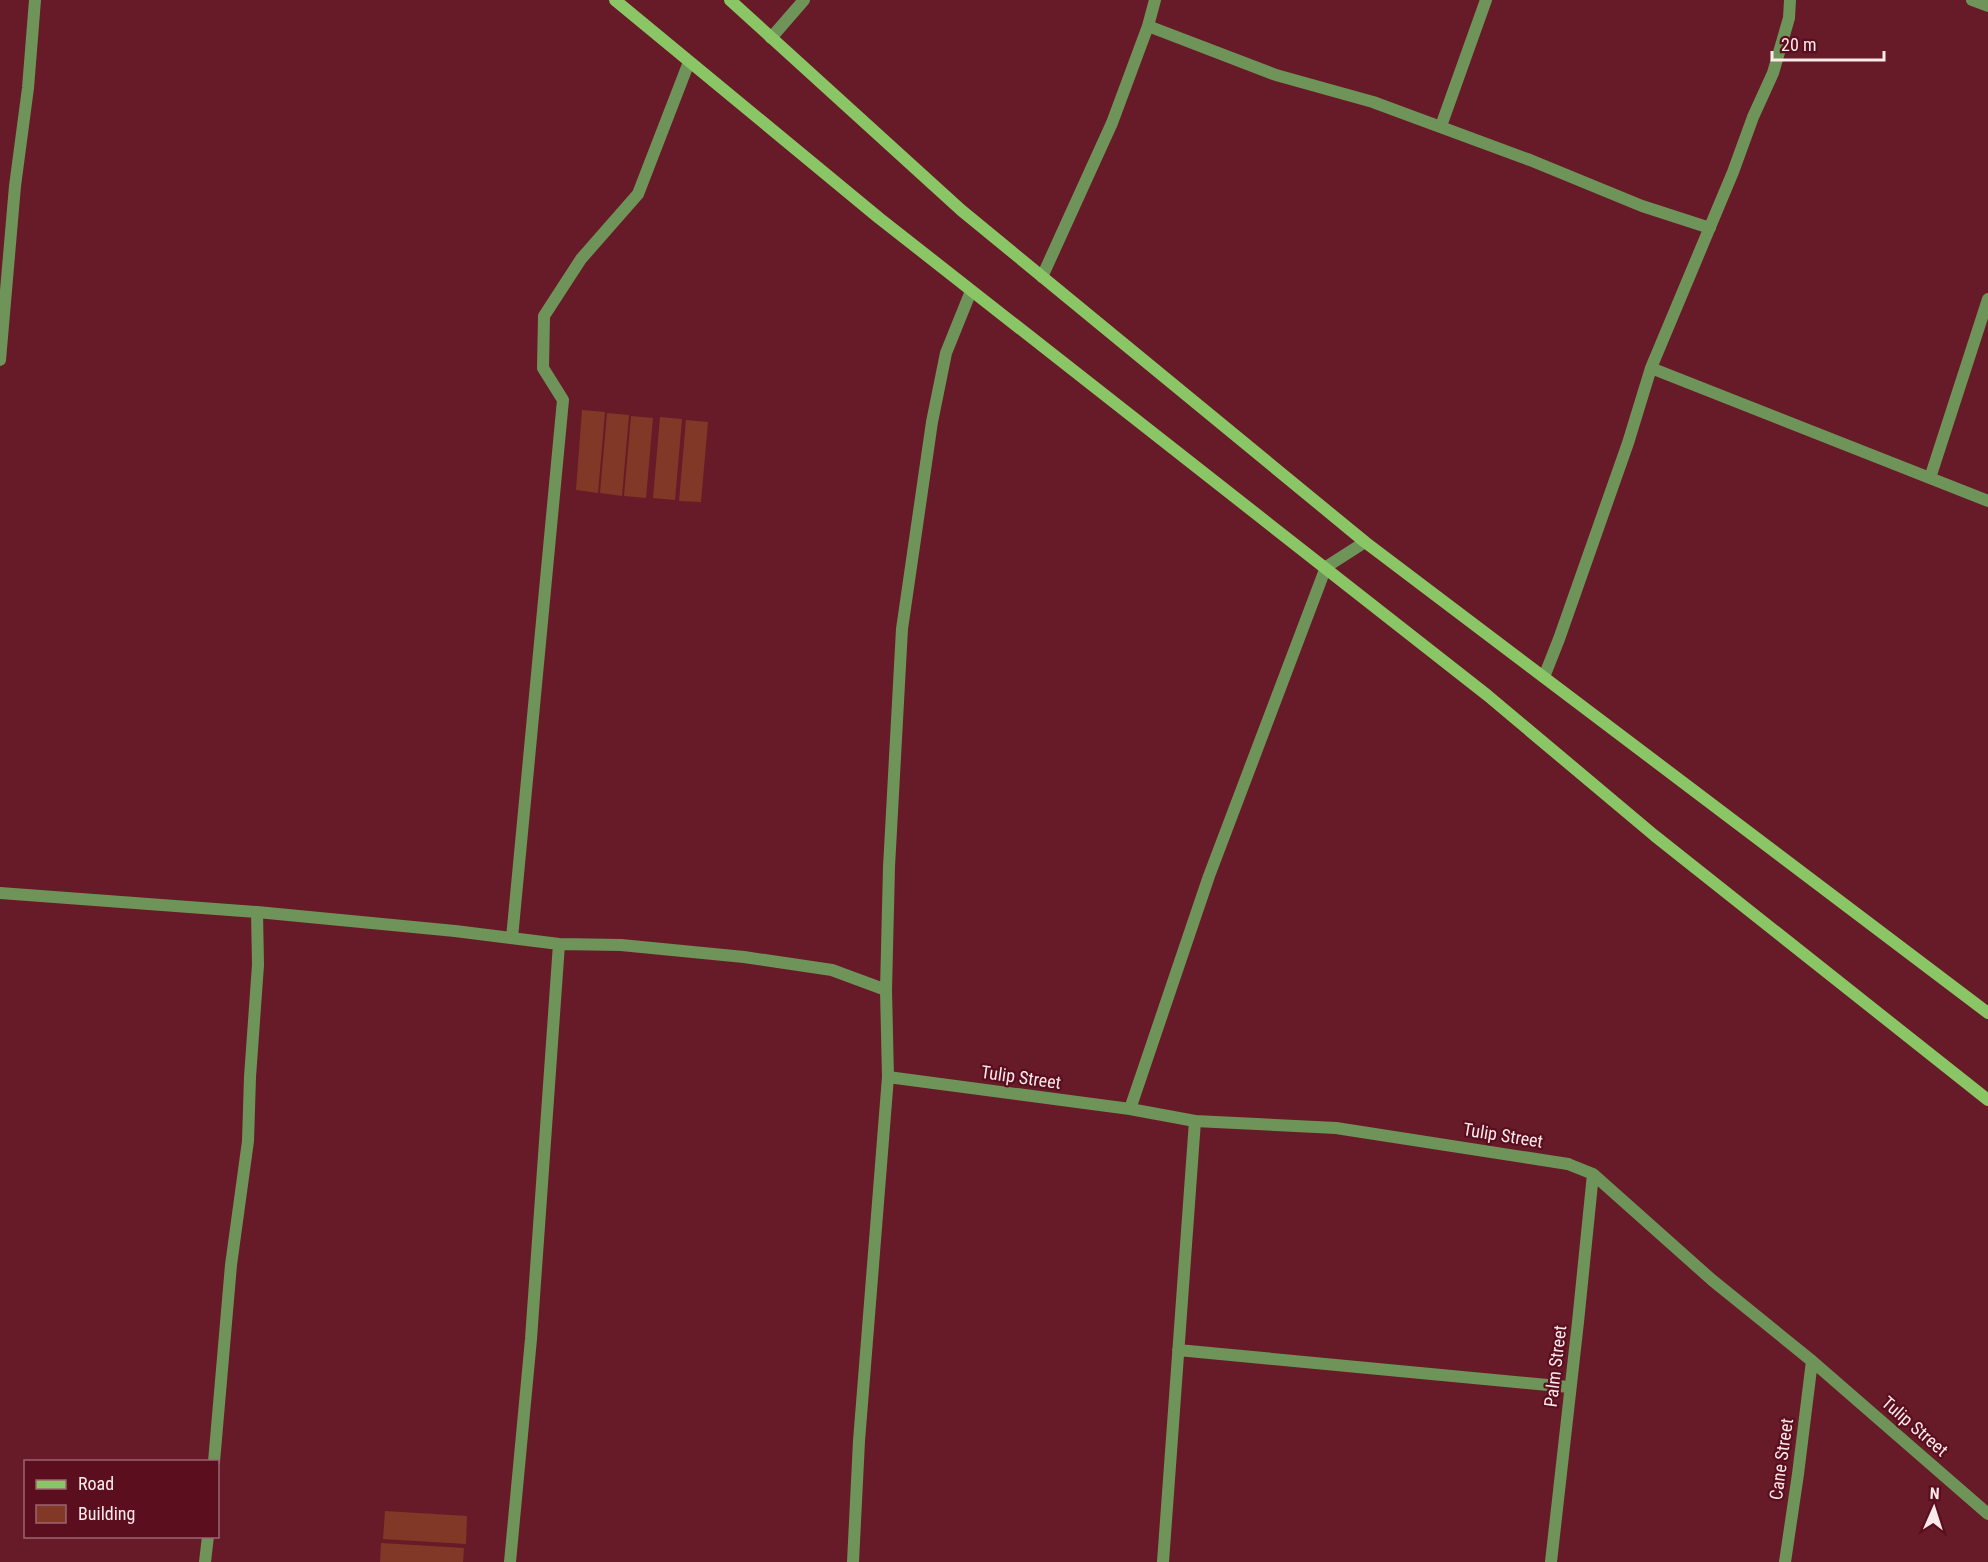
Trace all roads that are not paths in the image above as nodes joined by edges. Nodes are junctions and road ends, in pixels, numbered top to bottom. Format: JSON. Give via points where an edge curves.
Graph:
{"nodes":[{"id":1,"x":35,"y":0,"type":"edge"},
{"id":2,"x":615,"y":0,"type":"edge"},
{"id":3,"x":730,"y":0,"type":"edge"},
{"id":4,"x":804,"y":0,"type":"edge"},
{"id":5,"x":1155,"y":0,"type":"edge"},
{"id":6,"x":1486,"y":0,"type":"edge"},
{"id":7,"x":1790,"y":0,"type":"edge"},
{"id":8,"x":1972,"y":0,"type":"edge"},
{"id":9,"x":1988,"y":6,"type":"edge"},
{"id":10,"x":1148,"y":26,"type":"junction"},
{"id":11,"x":771,"y":38,"type":"junction"},
{"id":12,"x":689,"y":62,"type":"junction"},
{"id":13,"x":1441,"y":126,"type":"junction"},
{"id":14,"x":1710,"y":228,"type":"junction"},
{"id":15,"x":1042,"y":277,"type":"junction"},
{"id":16,"x":971,"y":291,"type":"junction"},
{"id":17,"x":1988,"y":299,"type":"edge"},
{"id":18,"x":0,"y":360,"type":"edge"},
{"id":19,"x":1651,"y":368,"type":"junction"},
{"id":20,"x":1930,"y":478,"type":"junction"},
{"id":21,"x":1988,"y":501,"type":"edge"},
{"id":22,"x":1365,"y":542,"type":"junction"},
{"id":23,"x":1326,"y":567,"type":"junction"},
{"id":24,"x":1544,"y":677,"type":"junction"},
{"id":25,"x":0,"y":893,"type":"edge"},
{"id":26,"x":257,"y":912,"type":"junction"},
{"id":27,"x":512,"y":938,"type":"junction"},
{"id":28,"x":560,"y":944,"type":"junction"},
{"id":29,"x":886,"y":990,"type":"junction"},
{"id":30,"x":1988,"y":1013,"type":"edge"},
{"id":31,"x":888,"y":1077,"type":"junction"},
{"id":32,"x":1988,"y":1100,"type":"edge"},
{"id":33,"x":1130,"y":1109,"type":"junction"},
{"id":34,"x":1195,"y":1121,"type":"junction"},
{"id":35,"x":1593,"y":1174,"type":"junction"},
{"id":36,"x":1178,"y":1350,"type":"junction"},
{"id":37,"x":1812,"y":1361,"type":"junction"},
{"id":38,"x":1569,"y":1387,"type":"junction"},
{"id":39,"x":214,"y":1460,"type":"edge"},
{"id":40,"x":1988,"y":1514,"type":"edge"},
{"id":41,"x":208,"y":1538,"type":"edge"},
{"id":42,"x":206,"y":1562,"type":"edge"},
{"id":43,"x":510,"y":1562,"type":"edge"},
{"id":44,"x":853,"y":1562,"type":"edge"},
{"id":45,"x":1163,"y":1562,"type":"edge"},
{"id":46,"x":1551,"y":1562,"type":"edge"},
{"id":47,"x":1785,"y":1562,"type":"edge"}],
"edges":[{"from":1,"to":18,"type":"street"},
{"from":2,"to":12,"type":"street"},
{"from":3,"to":11,"type":"street"},
{"from":4,"to":11,"type":"street"},
{"from":5,"to":10,"type":"street"},
{"from":6,"to":13,"type":"street"},
{"from":7,"to":14,"type":"street","via":[[1789,18],[1773,73]]},
{"from":8,"to":9,"type":"street"},
{"from":10,"to":13,"type":"street","via":[[1276,75]]},
{"from":10,"to":15,"type":"street","via":[[1112,123]]},
{"from":11,"to":15,"type":"street","via":[[961,210]]},
{"from":12,"to":16,"type":"street"},
{"from":12,"to":27,"type":"street","via":[[638,194],[581,260],[544,316],[543,368],[563,400]]},
{"from":13,"to":14,"type":"street","via":[[1642,206]]},
{"from":14,"to":19,"type":"street"},
{"from":15,"to":22,"type":"street"},
{"from":16,"to":23,"type":"street"},
{"from":16,"to":29,"type":"street","via":[[946,353],[902,629]]},
{"from":17,"to":20,"type":"street"},
{"from":19,"to":20,"type":"street"},
{"from":19,"to":24,"type":"street"},
{"from":20,"to":21,"type":"street"},
{"from":22,"to":23,"type":"street"},
{"from":22,"to":24,"type":"street"},
{"from":23,"to":32,"type":"street","via":[[1655,836]]},
{"from":23,"to":33,"type":"street","via":[[1209,876]]},
{"from":24,"to":30,"type":"street"},
{"from":25,"to":26,"type":"street"},
{"from":26,"to":27,"type":"street"},
{"from":26,"to":39,"type":"street","via":[[258,965],[248,1141],[231,1265]]},
{"from":27,"to":28,"type":"street"},
{"from":28,"to":29,"type":"street","via":[[621,945],[744,957],[832,970]]},
{"from":28,"to":43,"type":"street"},
{"from":29,"to":31,"type":"street"},
{"from":31,"to":33,"type":"street","name":"Tulip Street"},
{"from":31,"to":44,"type":"street"},
{"from":33,"to":34,"type":"street","name":"Tulip Street"},
{"from":34,"to":35,"type":"street","name":"Tulip Street","via":[[1336,1128],[1568,1164]]},
{"from":34,"to":36,"type":"street"},
{"from":35,"to":37,"type":"street","name":"Tulip Street","via":[[1712,1280]]},
{"from":35,"to":38,"type":"street","name":"Palm Street"},
{"from":36,"to":38,"type":"street"},
{"from":36,"to":45,"type":"street"},
{"from":37,"to":40,"type":"street","name":"Tulip Street"},
{"from":37,"to":47,"type":"street","name":"Cane Street"},
{"from":38,"to":46,"type":"street","name":"Palm Street"},
{"from":41,"to":42,"type":"street"}]}
